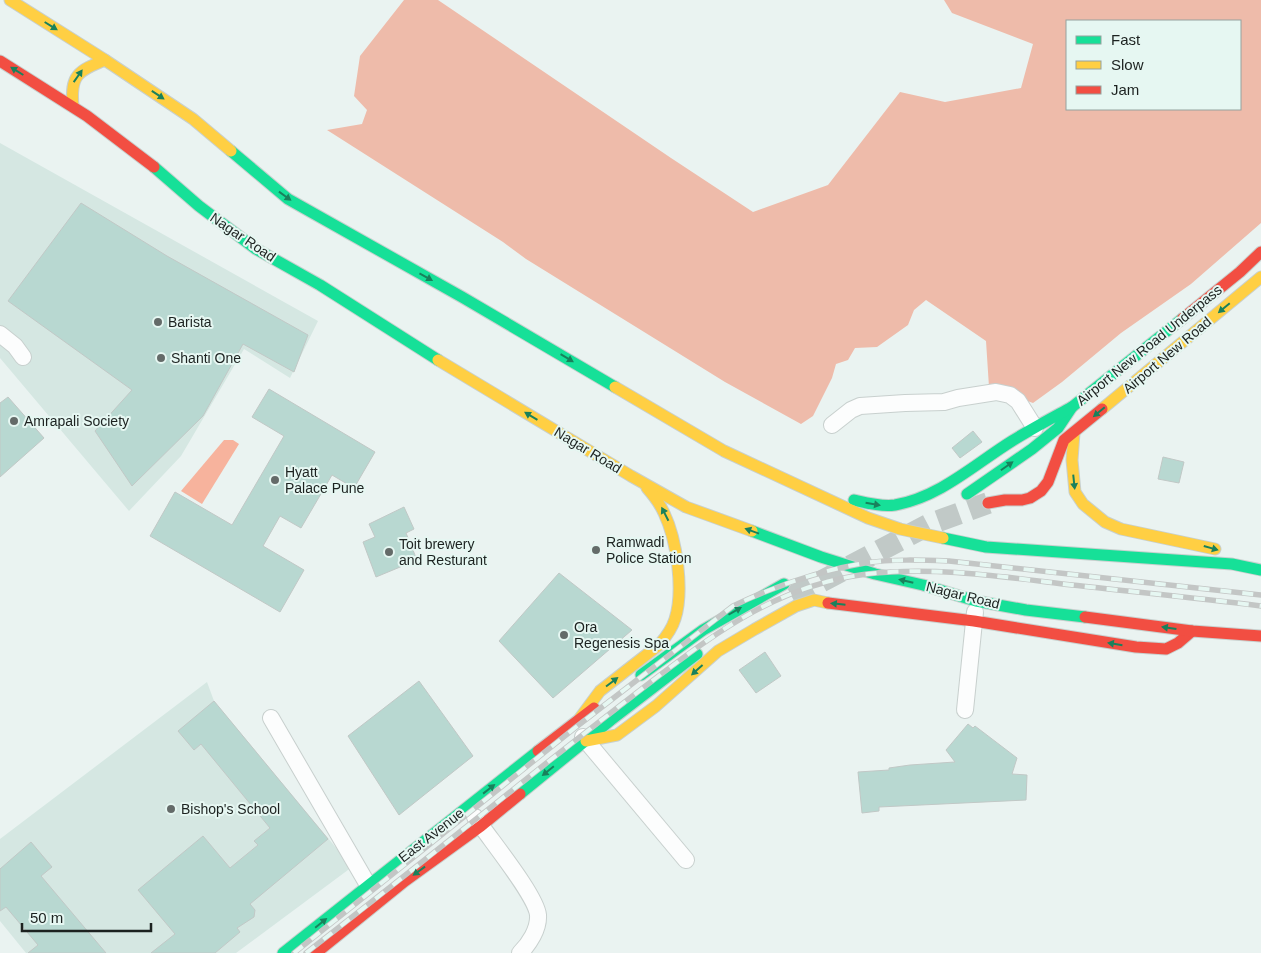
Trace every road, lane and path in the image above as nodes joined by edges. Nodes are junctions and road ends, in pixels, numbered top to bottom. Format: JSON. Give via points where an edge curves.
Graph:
{"nodes":[{"id":1,"x":10,"y":0,"type":"edge"},
{"id":2,"x":67,"y":36,"type":"junction"},
{"id":3,"x":66,"y":50,"type":"dead end"},
{"id":4,"x":105,"y":60,"type":"junction"},
{"id":5,"x":0,"y":61,"type":"edge"},
{"id":6,"x":73,"y":106,"type":"junction"},
{"id":7,"x":1261,"y":252,"type":"edge"},
{"id":8,"x":1261,"y":277,"type":"edge"},
{"id":9,"x":0,"y":334,"type":"edge"},
{"id":10,"x":23,"y":357,"type":"dead end"},
{"id":11,"x":1072,"y":407,"type":"junction"},
{"id":12,"x":832,"y":425,"type":"dead end"},
{"id":13,"x":1035,"y":428,"type":"junction"},
{"id":14,"x":1074,"y":433,"type":"junction"},
{"id":15,"x":644,"y":484,"type":"junction"},
{"id":16,"x":808,"y":490,"type":"junction"},
{"id":17,"x":967,"y":494,"type":"dead end"},
{"id":18,"x":988,"y":502,"type":"tunnel mouth"},
{"id":19,"x":1256,"y":569,"type":"edge"},
{"id":20,"x":784,"y":584,"type":"dead end"},
{"id":21,"x":792,"y":597,"type":"tunnel mouth"},
{"id":22,"x":976,"y":601,"type":"junction"},
{"id":23,"x":974,"y":621,"type":"junction"},
{"id":24,"x":738,"y":626,"type":"dead end"},
{"id":25,"x":1192,"y":631,"type":"junction"},
{"id":26,"x":1261,"y":636,"type":"edge"},
{"id":27,"x":704,"y":647,"type":"dead end"},
{"id":28,"x":632,"y":682,"type":"dead end"},
{"id":29,"x":617,"y":692,"type":"dead end"},
{"id":30,"x":966,"y":710,"type":"dead end"},
{"id":31,"x":271,"y":718,"type":"dead end"},
{"id":32,"x":577,"y":721,"type":"junction"},
{"id":33,"x":586,"y":740,"type":"junction"},
{"id":34,"x":467,"y":806,"type":"junction"},
{"id":35,"x":481,"y":826,"type":"junction"},
{"id":36,"x":686,"y":860,"type":"dead end"},
{"id":37,"x":368,"y":885,"type":"junction"},
{"id":38,"x":283,"y":953,"type":"edge"},
{"id":39,"x":316,"y":953,"type":"edge"},
{"id":40,"x":520,"y":953,"type":"edge"}],
"edges":[{"from":1,"to":2,"type":"main road","one_way":true},
{"from":2,"to":3,"type":"main road"},
{"from":2,"to":4,"type":"main road"},
{"from":6,"to":4,"type":"main road","one_way":true,"via":[[71,88],[75,76],[84,68]]},
{"from":4,"to":16,"type":"main road","one_way":true,"via":[[193,119],[288,199],[724,451]]},
{"from":6,"to":5,"type":"main road","name":"Nagar Road","one_way":true,"via":[[39,81]]},
{"from":15,"to":6,"type":"main road","name":"Nagar Road","one_way":true,"via":[[256,249]]},
{"from":7,"to":11,"type":"main road","name":"Airport New Road Underpass"},
{"from":8,"to":14,"type":"main road","name":"Airport New Road","one_way":true},
{"from":9,"to":10,"type":"street"},
{"from":11,"to":13,"type":"main road"},
{"from":17,"to":11,"type":"main road","name":"Airport New Road Underpass","one_way":true,"via":[[1058,428]]},
{"from":12,"to":13,"type":"street","via":[[860,406],[944,402],[996,392],[1010,395],[1018,401]]},
{"from":16,"to":13,"type":"main road","one_way":true,"via":[[878,505],[907,502],[949,482]]},
{"from":14,"to":18,"type":"main road","via":[[1064,440],[1042,491],[1022,500]]},
{"from":14,"to":19,"type":"main road","one_way":true,"via":[[1075,492],[1082,504],[1105,522],[1121,529],[1210,547]]},
{"from":22,"to":15,"type":"main road","name":"Nagar Road","one_way":true,"via":[[821,557],[686,507]]},
{"from":32,"to":15,"type":"main road","one_way":true,"via":[[600,691],[644,658],[674,623],[679,592],[670,523]]},
{"from":16,"to":19,"type":"main road","via":[[900,529],[986,547],[1232,564]]},
{"from":28,"to":20,"type":"main road","one_way":true,"via":[[703,630]]},
{"from":21,"to":24,"type":"main road"},
{"from":22,"to":23,"type":"street"},
{"from":25,"to":22,"type":"main road","name":"Nagar Road","one_way":true},
{"from":25,"to":23,"type":"main road","one_way":true,"via":[[1178,644],[1166,649]]},
{"from":23,"to":30,"type":"street"},
{"from":23,"to":33,"type":"main road","one_way":true,"via":[[814,600],[796,606],[718,651],[617,736]]},
{"from":25,"to":26,"type":"main road","name":"Nagar Road"},
{"from":27,"to":33,"type":"main road"},
{"from":29,"to":32,"type":"main road"},
{"from":31,"to":37,"type":"street"},
{"from":32,"to":33,"type":"street"},
{"from":34,"to":32,"type":"main road","name":"East Avenue","one_way":true},
{"from":33,"to":35,"type":"main road","name":"East Avenue","one_way":true},
{"from":33,"to":36,"type":"street"},
{"from":34,"to":35,"type":"street"},
{"from":34,"to":37,"type":"main road","name":"East Avenue"},
{"from":35,"to":39,"type":"main road","name":"East Avenue","one_way":true},
{"from":35,"to":40,"type":"street","via":[[531,897],[538,915],[536,930]]},
{"from":38,"to":37,"type":"main road","name":"East Avenue","one_way":true}]}
